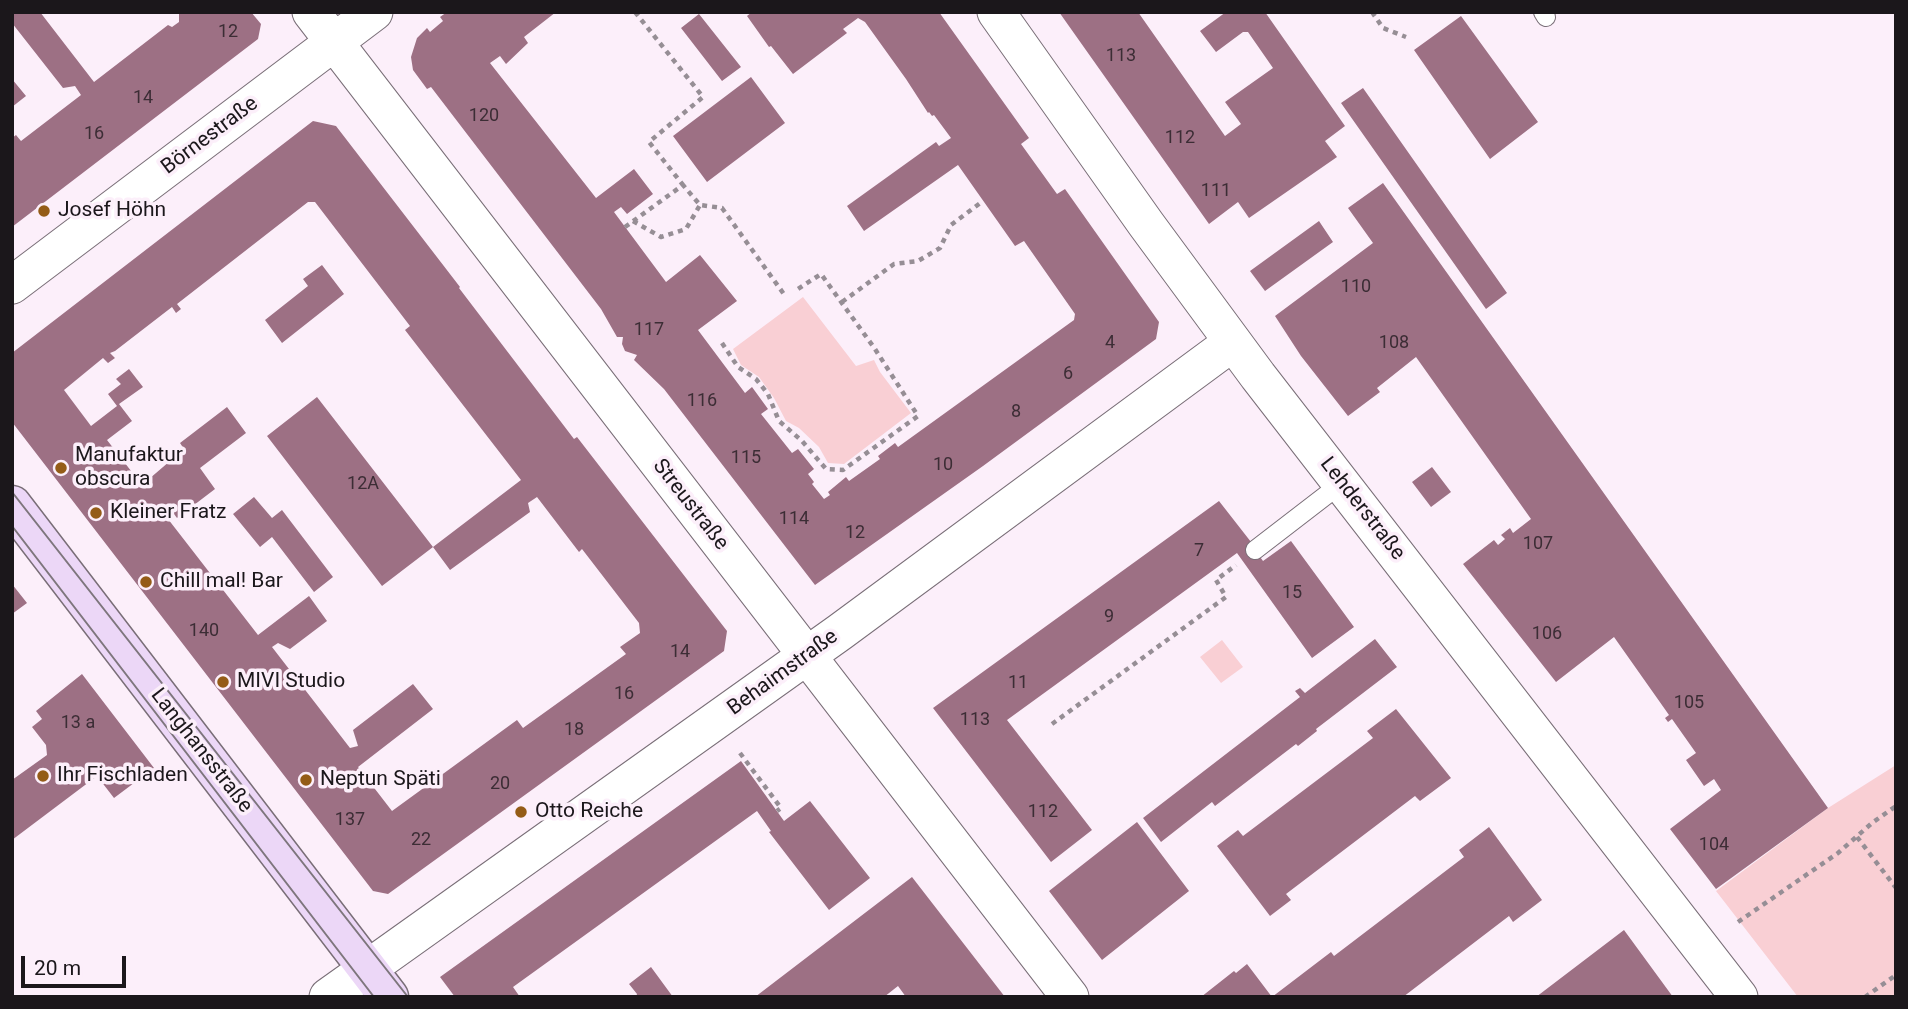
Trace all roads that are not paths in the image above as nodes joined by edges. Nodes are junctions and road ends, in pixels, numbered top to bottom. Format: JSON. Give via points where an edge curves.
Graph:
{"nodes":[{"id":1,"x":311,"y":12,"type":"edge"},
{"id":2,"x":374,"y":12,"type":"edge"},
{"id":3,"x":996,"y":12,"type":"edge"},
{"id":4,"x":334,"y":43,"type":"junction"},
{"id":5,"x":12,"y":285,"type":"edge"},
{"id":6,"x":1233,"y":342,"type":"junction"},
{"id":7,"x":1342,"y":483,"type":"junction"},
{"id":8,"x":12,"y":505,"type":"edge"},
{"id":9,"x":1249,"y":555,"type":"road end"},
{"id":10,"x":808,"y":656,"type":"junction"},
{"id":11,"x":379,"y":983,"type":"edge"},
{"id":12,"x":328,"y":997,"type":"edge"},
{"id":13,"x":1070,"y":997,"type":"edge"},
{"id":14,"x":1739,"y":997,"type":"edge"}],
"edges":[{"from":1,"to":4,"type":"street","name":"Streustraße"},
{"from":2,"to":4,"type":"street","name":"Börnestraße"},
{"from":3,"to":6,"type":"street","name":"Lehderstraße"},
{"from":4,"to":5,"type":"street","name":"Börnestraße"},
{"from":4,"to":10,"type":"street","name":"Streustraße"},
{"from":6,"to":7,"type":"street","name":"Lehderstraße"},
{"from":6,"to":10,"type":"street","name":"Behaimstraße"},
{"from":7,"to":9,"type":"lane"},
{"from":7,"to":14,"type":"street","name":"Lehderstraße"},
{"from":8,"to":11,"type":"street","name":"Langhansstraße"},
{"from":10,"to":11,"type":"street","name":"Behaimstraße"},
{"from":10,"to":13,"type":"street","name":"Streustraße"},
{"from":11,"to":12,"type":"street","name":"Behaimstraße"}]}
